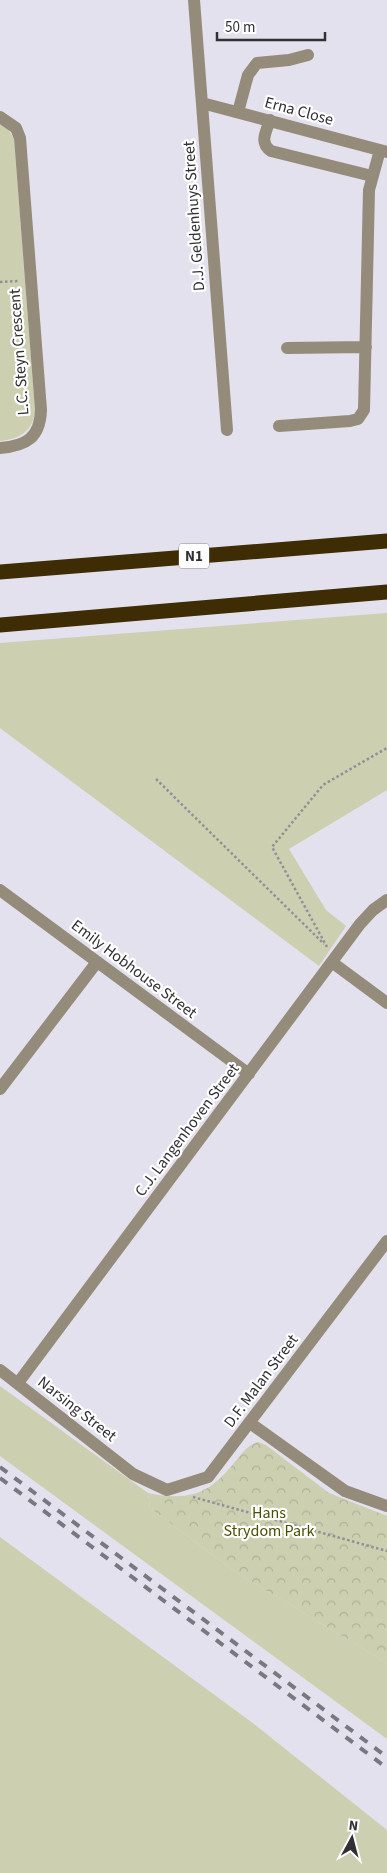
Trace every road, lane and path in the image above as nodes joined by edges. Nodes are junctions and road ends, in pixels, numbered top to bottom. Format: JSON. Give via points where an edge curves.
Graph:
{"nodes":[{"id":1,"x":194,"y":0,"type":"edge"},
{"id":2,"x":308,"y":55,"type":"dead end"},
{"id":3,"x":202,"y":103,"type":"junction"},
{"id":4,"x":238,"y":112,"type":"junction"},
{"id":5,"x":0,"y":117,"type":"edge"},
{"id":6,"x":270,"y":120,"type":"junction"},
{"id":7,"x":383,"y":151,"type":"edge"},
{"id":8,"x":372,"y":176,"type":"junction"},
{"id":9,"x":31,"y":280,"type":"junction"},
{"id":10,"x":0,"y":282,"type":"edge"},
{"id":11,"x":366,"y":347,"type":"junction"},
{"id":12,"x":287,"y":348,"type":"dead end"},
{"id":13,"x":279,"y":426,"type":"dead end"},
{"id":14,"x":227,"y":430,"type":"dead end"},
{"id":15,"x":0,"y":448,"type":"edge"},
{"id":16,"x":387,"y":541,"type":"edge"},
{"id":17,"x":0,"y":572,"type":"edge"},
{"id":18,"x":387,"y":592,"type":"edge"},
{"id":19,"x":0,"y":625,"type":"edge"},
{"id":20,"x":387,"y":748,"type":"edge"},
{"id":21,"x":156,"y":779,"type":"dead end"},
{"id":22,"x":0,"y":890,"type":"edge"},
{"id":23,"x":387,"y":900,"type":"edge"},
{"id":24,"x":327,"y":946,"type":"junction"},
{"id":25,"x":97,"y":962,"type":"junction"},
{"id":26,"x":332,"y":963,"type":"junction"},
{"id":27,"x":387,"y":1003,"type":"edge"},
{"id":28,"x":249,"y":1074,"type":"junction"},
{"id":29,"x":0,"y":1089,"type":"edge"},
{"id":30,"x":387,"y":1241,"type":"edge"},
{"id":31,"x":0,"y":1370,"type":"edge"},
{"id":32,"x":18,"y":1383,"type":"junction"},
{"id":33,"x":250,"y":1423,"type":"junction"},
{"id":34,"x":167,"y":1490,"type":"junction"},
{"id":35,"x":387,"y":1506,"type":"edge"},
{"id":36,"x":387,"y":1551,"type":"edge"}],
"edges":[{"from":1,"to":3,"type":"street","name":"D.J. Geldenhuys Street"},
{"from":2,"to":4,"type":"street","via":[[257,63],[248,75]]},
{"from":3,"to":4,"type":"street","name":"Erna Close"},
{"from":3,"to":14,"type":"street","name":"D.J. Geldenhuys Street"},
{"from":4,"to":6,"type":"street","name":"Erna Close"},
{"from":5,"to":9,"type":"street","name":"L.C. Steyn Crescent","via":[[16,128],[20,138]]},
{"from":6,"to":7,"type":"street","name":"Erna Close"},
{"from":6,"to":8,"type":"street","via":[[264,142],[271,151]]},
{"from":7,"to":8,"type":"street"},
{"from":8,"to":11,"type":"street","via":[[369,190]]},
{"from":9,"to":10,"type":"path"},
{"from":9,"to":15,"type":"street","name":"L.C. Steyn Crescent","via":[[41,420],[28,441],[19,447]]},
{"from":11,"to":12,"type":"street"},
{"from":11,"to":13,"type":"street","via":[[364,410],[358,419]]},
{"from":16,"to":17,"type":"highway","number":"N1"},
{"from":18,"to":19,"type":"highway"},
{"from":20,"to":24,"type":"path","via":[[323,785],[272,846]]},
{"from":21,"to":24,"type":"path"},
{"from":22,"to":25,"type":"street","name":"Emily Hobhouse Street"},
{"from":23,"to":26,"type":"street","name":"C.J. Langenhoven Street","via":[[372,910]]},
{"from":24,"to":26,"type":"path"},
{"from":25,"to":28,"type":"street","name":"Emily Hobhouse Street"},
{"from":25,"to":29,"type":"street"},
{"from":26,"to":27,"type":"street"},
{"from":26,"to":28,"type":"street","name":"C.J. Langenhoven Street"},
{"from":28,"to":32,"type":"street","name":"C.J. Langenhoven Street"},
{"from":30,"to":33,"type":"street","name":"D.F. Malan Street"},
{"from":31,"to":32,"type":"street","name":"Narsing Street"},
{"from":32,"to":34,"type":"street","name":"Narsing Street","via":[[133,1474]]},
{"from":33,"to":34,"type":"street","name":"D.F. Malan Street","via":[[208,1478]]},
{"from":33,"to":35,"type":"street","via":[[345,1491]]},
{"from":34,"to":36,"type":"path"}]}
